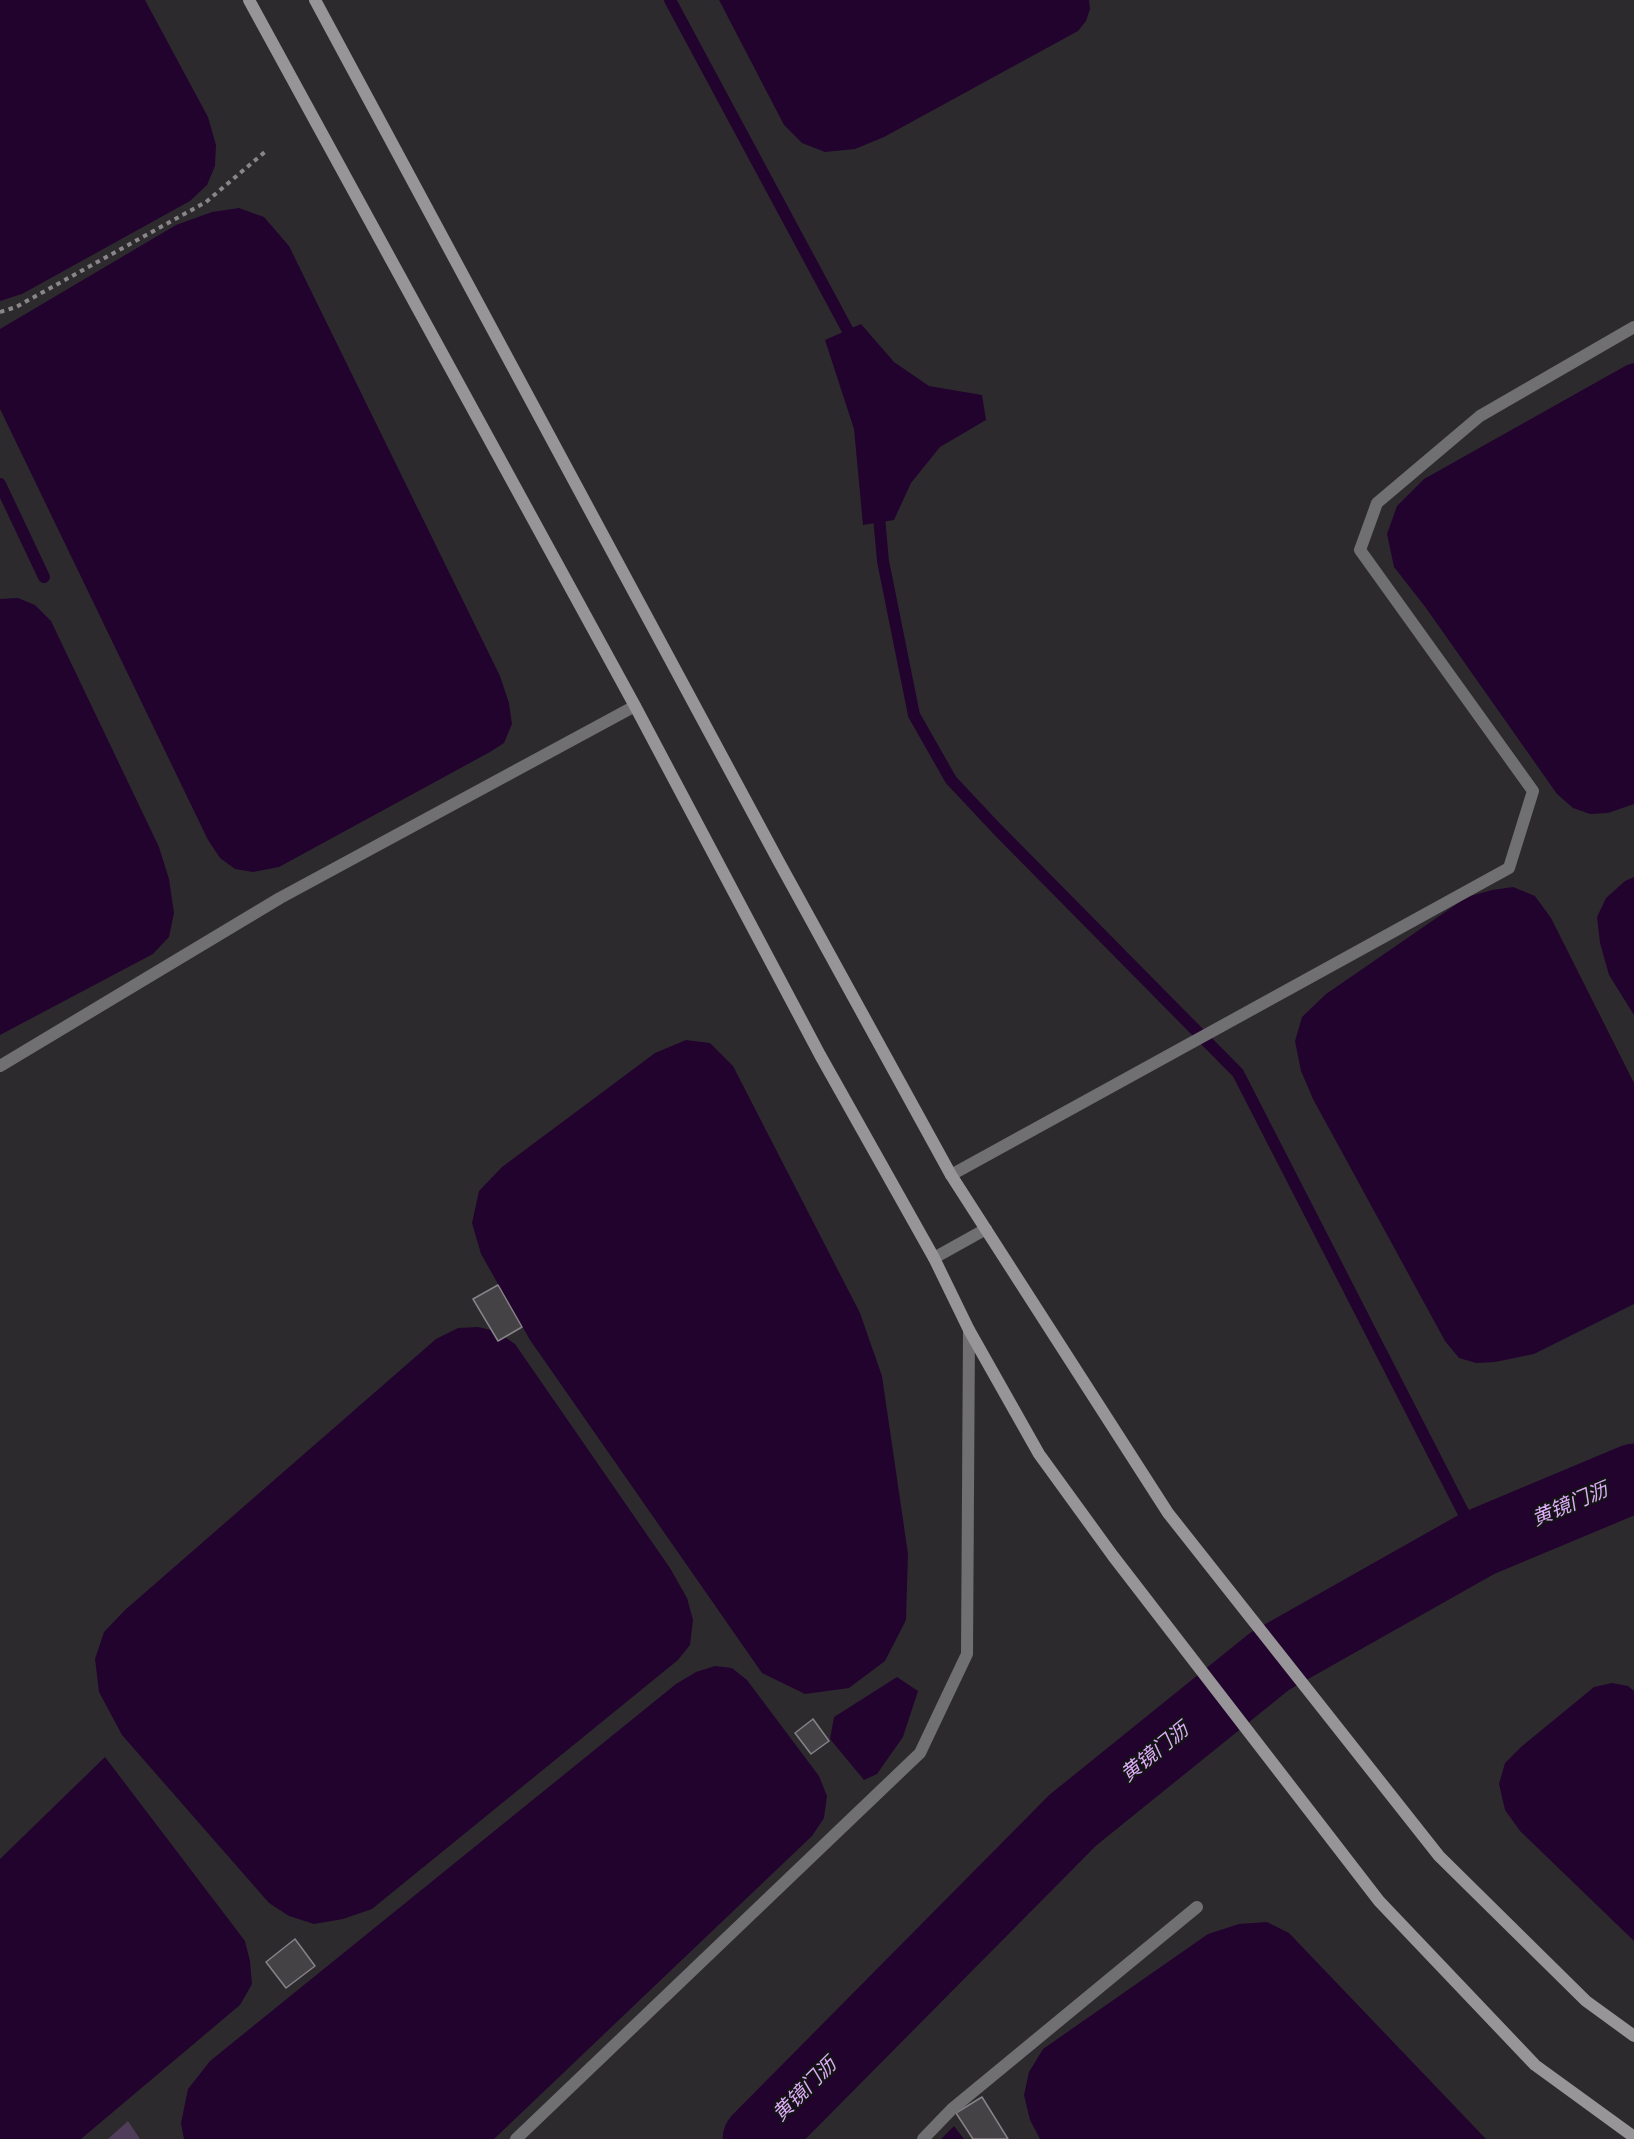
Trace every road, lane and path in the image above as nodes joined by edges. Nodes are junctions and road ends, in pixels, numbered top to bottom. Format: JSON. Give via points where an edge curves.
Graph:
{"nodes":[{"id":1,"x":249,"y":0,"type":"edge"},
{"id":2,"x":315,"y":0,"type":"edge"},
{"id":3,"x":266,"y":151,"type":"dead end"},
{"id":4,"x":0,"y":312,"type":"edge"},
{"id":5,"x":1634,"y":327,"type":"edge"},
{"id":6,"x":635,"y":706,"type":"junction"},
{"id":7,"x":0,"y":1066,"type":"edge"},
{"id":8,"x":951,"y":1174,"type":"junction"},
{"id":9,"x":986,"y":1229,"type":"junction"},
{"id":10,"x":934,"y":1258,"type":"junction"},
{"id":11,"x":969,"y":1329,"type":"junction"},
{"id":12,"x":1197,"y":1907,"type":"dead end"},
{"id":13,"x":1634,"y":2036,"type":"edge"},
{"id":14,"x":1634,"y":2137,"type":"edge"},
{"id":15,"x":516,"y":2139,"type":"edge"},
{"id":16,"x":923,"y":2139,"type":"edge"}],
"edges":[{"from":1,"to":6,"type":"main road"},
{"from":2,"to":8,"type":"main road"},
{"from":3,"to":4,"type":"path","via":[[206,202]]},
{"from":5,"to":8,"type":"lane","via":[[1480,416],[1377,503],[1360,550],[1533,791],[1509,867]]},
{"from":6,"to":7,"type":"lane","via":[[280,898]]},
{"from":6,"to":10,"type":"main road","via":[[820,1055]]},
{"from":8,"to":9,"type":"main road"},
{"from":9,"to":10,"type":"lane"},
{"from":9,"to":13,"type":"main road","via":[[1168,1513],[1439,1856],[1586,2001]]},
{"from":10,"to":11,"type":"main road"},
{"from":11,"to":14,"type":"main road","via":[[1039,1454],[1379,1901],[1535,2065]]},
{"from":11,"to":15,"type":"lane","via":[[967,1654],[920,1753]]},
{"from":12,"to":16,"type":"lane","via":[[952,2109]]}]}
